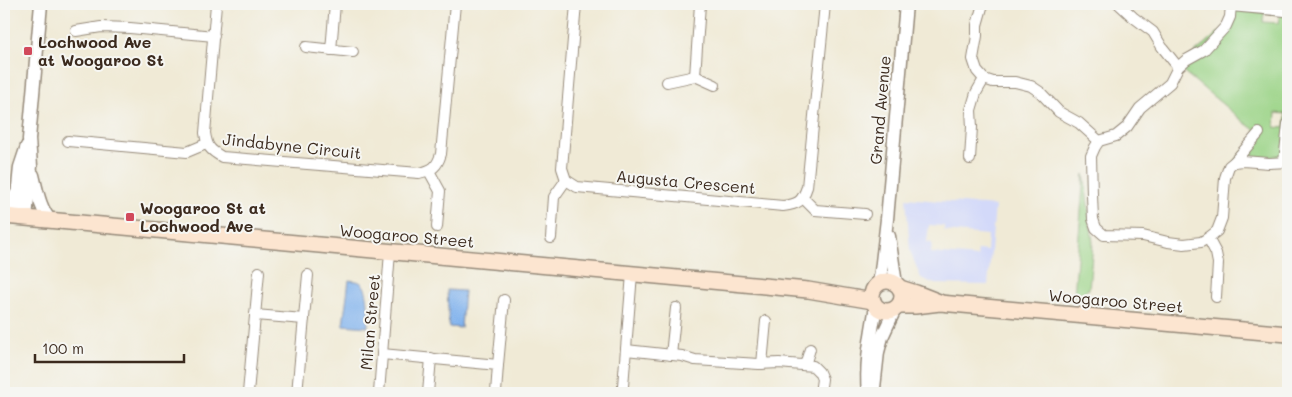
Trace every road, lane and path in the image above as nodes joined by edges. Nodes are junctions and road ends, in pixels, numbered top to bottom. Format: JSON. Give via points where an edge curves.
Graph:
{"nodes":[{"id":1,"x":41,"y":4,"type":"edge"},
{"id":2,"x":216,"y":4,"type":"edge"},
{"id":3,"x":335,"y":4,"type":"edge"},
{"id":4,"x":455,"y":4,"type":"edge"},
{"id":5,"x":576,"y":4,"type":"edge"},
{"id":6,"x":700,"y":4,"type":"edge"},
{"id":7,"x":825,"y":4,"type":"edge"},
{"id":8,"x":906,"y":4,"type":"edge"},
{"id":9,"x":984,"y":4,"type":"edge"},
{"id":10,"x":1119,"y":4,"type":"edge"},
{"id":11,"x":1231,"y":5,"type":"edge"},
{"id":12,"x":1288,"y":12,"type":"edge"},
{"id":13,"x":76,"y":31,"type":"dead end"},
{"id":14,"x":214,"y":36,"type":"junction"},
{"id":15,"x":306,"y":47,"type":"dead end"},
{"id":16,"x":331,"y":50,"type":"junction"},
{"id":17,"x":353,"y":52,"type":"dead end"},
{"id":18,"x":1178,"y":67,"type":"junction"},
{"id":19,"x":695,"y":76,"type":"junction"},
{"id":20,"x":984,"y":79,"type":"junction"},
{"id":21,"x":668,"y":82,"type":"dead end"},
{"id":22,"x":715,"y":85,"type":"dead end"},
{"id":23,"x":1288,"y":124,"type":"edge"},
{"id":24,"x":1259,"y":133,"type":"dead end"},
{"id":25,"x":29,"y":139,"type":"junction"},
{"id":26,"x":68,"y":141,"type":"dead end"},
{"id":27,"x":1100,"y":141,"type":"junction"},
{"id":28,"x":206,"y":144,"type":"junction"},
{"id":29,"x":970,"y":159,"type":"dead end"},
{"id":30,"x":1234,"y":162,"type":"junction"},
{"id":31,"x":1286,"y":162,"type":"edge"},
{"id":32,"x":31,"y":166,"type":"junction"},
{"id":33,"x":429,"y":171,"type":"junction"},
{"id":34,"x":566,"y":180,"type":"junction"},
{"id":35,"x":17,"y":193,"type":"junction"},
{"id":36,"x":803,"y":198,"type":"junction"},
{"id":37,"x":4,"y":205,"type":"edge"},
{"id":38,"x":865,"y":214,"type":"dead end"},
{"id":39,"x":15,"y":217,"type":"edge"},
{"id":40,"x":887,"y":219,"type":"junction"},
{"id":41,"x":52,"y":221,"type":"junction"},
{"id":42,"x":437,"y":227,"type":"dead end"},
{"id":43,"x":551,"y":238,"type":"dead end"},
{"id":44,"x":1208,"y":238,"type":"junction"},
{"id":45,"x":390,"y":252,"type":"junction"},
{"id":46,"x":259,"y":272,"type":"dead end"},
{"id":47,"x":632,"y":274,"type":"junction"},
{"id":48,"x":308,"y":275,"type":"dead end"},
{"id":49,"x":898,"y":286,"type":"junction"},
{"id":50,"x":876,"y":294,"type":"junction"},
{"id":51,"x":1216,"y":298,"type":"dead end"},
{"id":52,"x":504,"y":300,"type":"dead end"},
{"id":53,"x":940,"y":303,"type":"junction"},
{"id":54,"x":897,"y":307,"type":"junction"},
{"id":55,"x":676,"y":308,"type":"dead end"},
{"id":56,"x":255,"y":315,"type":"junction"},
{"id":57,"x":304,"y":320,"type":"junction"},
{"id":58,"x":766,"y":321,"type":"dead end"},
{"id":59,"x":1288,"y":334,"type":"edge"},
{"id":60,"x":810,"y":349,"type":"dead end"},
{"id":61,"x":626,"y":350,"type":"junction"},
{"id":62,"x":382,"y":354,"type":"junction"},
{"id":63,"x":671,"y":355,"type":"junction"},
{"id":64,"x":431,"y":358,"type":"junction"},
{"id":65,"x":762,"y":364,"type":"junction"},
{"id":66,"x":498,"y":365,"type":"junction"},
{"id":67,"x":805,"y":365,"type":"junction"},
{"id":68,"x":623,"y":386,"type":"dead end"},
{"id":69,"x":248,"y":393,"type":"edge"},
{"id":70,"x":297,"y":393,"type":"edge"},
{"id":71,"x":379,"y":393,"type":"edge"},
{"id":72,"x":428,"y":393,"type":"edge"},
{"id":73,"x":496,"y":393,"type":"edge"},
{"id":74,"x":820,"y":393,"type":"edge"},
{"id":75,"x":868,"y":393,"type":"edge"},
{"id":76,"x":873,"y":393,"type":"edge"}],
"edges":[{"from":1,"to":25,"type":"street"},
{"from":2,"to":14,"type":"street","name":"Jindabyne Circuit"},
{"from":3,"to":16,"type":"street"},
{"from":4,"to":33,"type":"street","via":[[441,154],[438,164]]},
{"from":5,"to":34,"type":"street","via":[[562,168]]},
{"from":6,"to":19,"type":"street"},
{"from":7,"to":36,"type":"street","via":[[807,187]]},
{"from":8,"to":40,"type":"street","name":"Grand Avenue"},
{"from":9,"to":20,"type":"street","via":[[977,25],[973,59]]},
{"from":10,"to":18,"type":"street","via":[[1153,32]]},
{"from":11,"to":12,"type":"street"},
{"from":11,"to":18,"type":"street","via":[[1226,26],[1204,50]]},
{"from":13,"to":14,"type":"street","via":[[101,27],[130,28]]},
{"from":14,"to":28,"type":"street","name":"Jindabyne Circuit"},
{"from":15,"to":16,"type":"street"},
{"from":16,"to":17,"type":"street"},
{"from":18,"to":27,"type":"street","via":[[1170,83],[1140,108],[1116,136]]},
{"from":19,"to":21,"type":"street"},
{"from":19,"to":22,"type":"street"},
{"from":20,"to":27,"type":"street","via":[[1031,86],[1059,112]]},
{"from":20,"to":29,"type":"street","via":[[971,110]]},
{"from":23,"to":31,"type":"street"},
{"from":24,"to":30,"type":"street"},
{"from":25,"to":32,"type":"street"},
{"from":25,"to":35,"type":"street","via":[[20,167]]},
{"from":26,"to":28,"type":"street","via":[[187,152]]},
{"from":27,"to":44,"type":"street","via":[[1092,156],[1096,228],[1104,235],[1143,236],[1184,244]]},
{"from":28,"to":33,"type":"street","name":"Jindabyne Circuit","via":[[222,157],[419,173]]},
{"from":30,"to":31,"type":"street"},
{"from":30,"to":44,"type":"street","via":[[1225,178],[1222,218],[1217,231]]},
{"from":32,"to":39,"type":"street"},
{"from":32,"to":41,"type":"street","via":[[42,206]]},
{"from":33,"to":42,"type":"street","via":[[440,191]]},
{"from":34,"to":36,"type":"street","name":"Augusta Crescent","via":[[577,188],[783,206]]},
{"from":34,"to":43,"type":"street","via":[[554,197]]},
{"from":35,"to":37,"type":"street"},
{"from":35,"to":39,"type":"street"},
{"from":36,"to":38,"type":"street","via":[[815,210]]},
{"from":39,"to":41,"type":"main road","name":"Woogaroo Street"},
{"from":40,"to":49,"type":"street","name":"Grand Avenue"},
{"from":40,"to":50,"type":"street","name":"Grand Avenue"},
{"from":41,"to":45,"type":"main road","name":"Woogaroo Street"},
{"from":44,"to":51,"type":"street","via":[[1218,263]]},
{"from":45,"to":47,"type":"main road","name":"Woogaroo Street"},
{"from":45,"to":62,"type":"street","name":"Milan Street"},
{"from":46,"to":56,"type":"street"},
{"from":47,"to":50,"type":"main road","name":"Woogaroo Street","via":[[808,290],[854,289]]},
{"from":47,"to":61,"type":"street"},
{"from":48,"to":57,"type":"street"},
{"from":49,"to":50,"type":"main road","name":"Woogaroo Street","via":[[888,281]]},
{"from":49,"to":53,"type":"main road","name":"Woogaroo Street"},
{"from":49,"to":54,"type":"main road","via":[[902,297]]},
{"from":50,"to":54,"type":"main road","name":"Woogaroo Street","via":[[885,311]]},
{"from":50,"to":75,"type":"street","name":"Grand Avenue","via":[[868,350]]},
{"from":52,"to":66,"type":"street"},
{"from":53,"to":54,"type":"main road","name":"Woogaroo Street"},
{"from":53,"to":59,"type":"main road","name":"Woogaroo Street"},
{"from":54,"to":76,"type":"street","via":[[882,337]]},
{"from":55,"to":63,"type":"street"},
{"from":56,"to":57,"type":"street"},
{"from":56,"to":69,"type":"street"},
{"from":57,"to":70,"type":"street"},
{"from":58,"to":65,"type":"street"},
{"from":60,"to":67,"type":"street"},
{"from":61,"to":63,"type":"street"},
{"from":61,"to":68,"type":"street"},
{"from":62,"to":64,"type":"street"},
{"from":62,"to":71,"type":"street","name":"Milan Street"},
{"from":63,"to":65,"type":"street","via":[[695,360]]},
{"from":64,"to":66,"type":"street"},
{"from":64,"to":72,"type":"street"},
{"from":65,"to":67,"type":"street"},
{"from":66,"to":73,"type":"street"},
{"from":67,"to":74,"type":"street","via":[[813,366],[819,372],[822,379]]}]}
